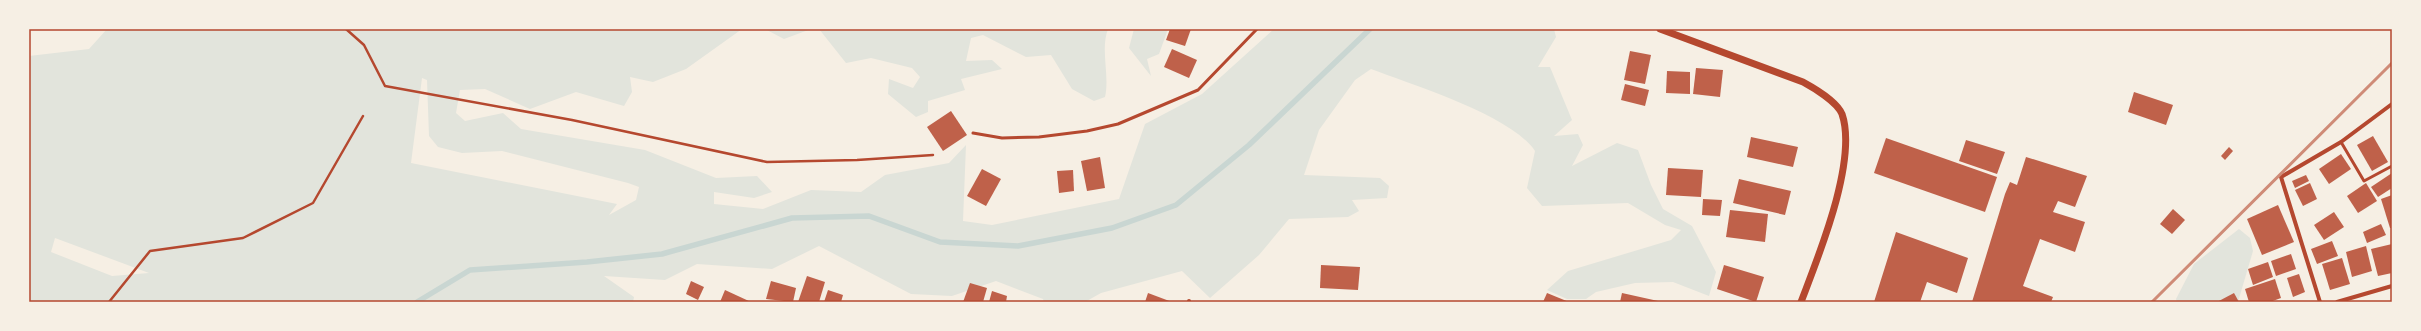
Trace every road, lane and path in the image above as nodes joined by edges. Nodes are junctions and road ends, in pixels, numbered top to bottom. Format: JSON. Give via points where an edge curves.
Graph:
{"nodes":[{"id":1,"x":346,"y":29,"type":"edge"},
{"id":2,"x":1257,"y":29,"type":"edge"},
{"id":3,"x":1660,"y":29,"type":"edge"},
{"id":4,"x":2392,"y":104,"type":"edge"},
{"id":5,"x":363,"y":116,"type":"dead end"},
{"id":6,"x":973,"y":133,"type":"dead end"},
{"id":7,"x":2341,"y":142,"type":"junction"},
{"id":8,"x":933,"y":155,"type":"dead end"},
{"id":9,"x":2392,"y":166,"type":"edge"},
{"id":10,"x":2392,"y":286,"type":"edge"},
{"id":11,"x":109,"y":302,"type":"edge"},
{"id":12,"x":1801,"y":302,"type":"edge"},
{"id":13,"x":2320,"y":302,"type":"edge"},
{"id":14,"x":2337,"y":302,"type":"edge"}],
"edges":[{"from":1,"to":8,"type":"path","via":[[364,45],[385,86],[572,120],[768,162]]},
{"from":2,"to":6,"type":"lane","via":[[1198,90],[1118,124],[1039,137],[1002,138]]},
{"from":3,"to":12,"type":"street","via":[[1803,82],[1821,91],[1842,114],[1846,151],[1834,208]]},
{"from":4,"to":7,"type":"street"},
{"from":5,"to":11,"type":"path","via":[[313,204],[243,238],[150,251]]},
{"from":7,"to":9,"type":"lane","via":[[2364,181]]},
{"from":7,"to":13,"type":"street","via":[[2281,177]]},
{"from":10,"to":14,"type":"street"}]}
